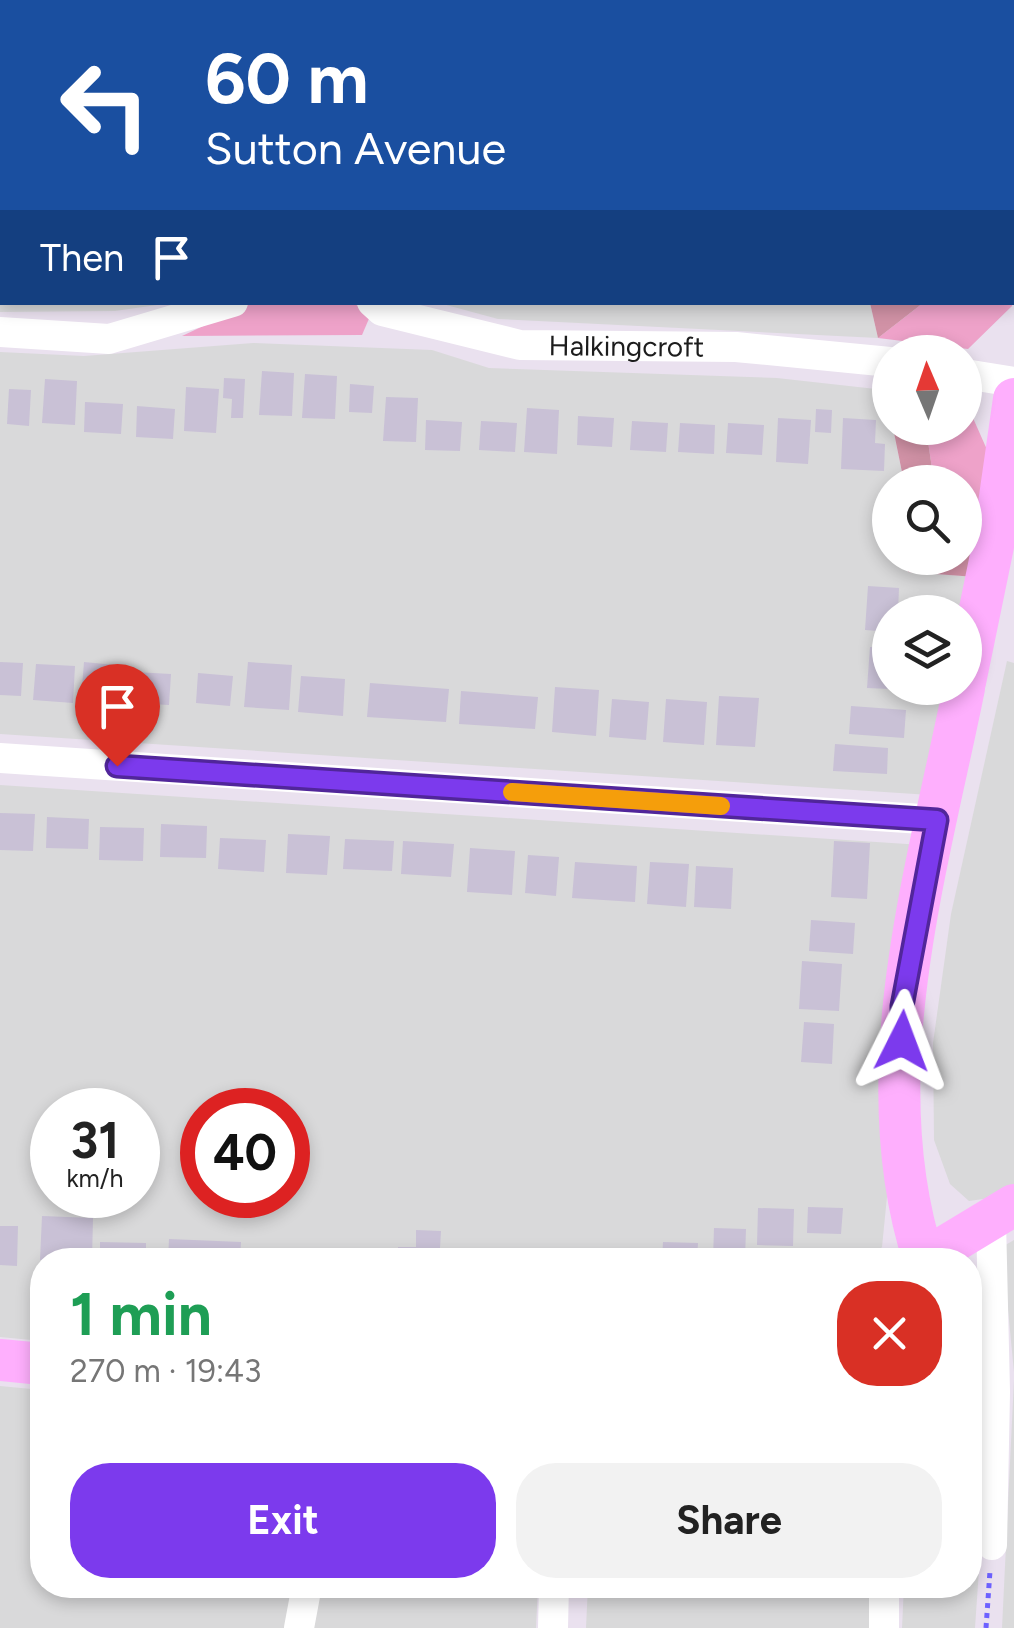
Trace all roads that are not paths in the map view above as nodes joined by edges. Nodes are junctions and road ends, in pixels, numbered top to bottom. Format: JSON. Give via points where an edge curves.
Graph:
{"nodes":[{"id":1,"x":223,"y":305,"type":"edge"},
{"id":2,"x":375,"y":305,"type":"edge"},
{"id":3,"x":0,"y":332,"type":"edge"},
{"id":4,"x":872,"y":360,"type":"edge"},
{"id":5,"x":982,"y":377,"type":"edge"},
{"id":6,"x":1014,"y":382,"type":"edge"},
{"id":7,"x":1014,"y":399,"type":"edge"},
{"id":8,"x":1003,"y":547,"type":"edge"},
{"id":9,"x":982,"y":621,"type":"edge"},
{"id":10,"x":960,"y":705,"type":"edge"},
{"id":11,"x":0,"y":758,"type":"edge"},
{"id":12,"x":937,"y":820,"type":"junction"},
{"id":13,"x":1002,"y":1213,"type":"edge"},
{"id":14,"x":920,"y":1248,"type":"edge"},
{"id":15,"x":944,"y":1248,"type":"edge"},
{"id":16,"x":0,"y":1360,"type":"edge"},
{"id":17,"x":30,"y":1363,"type":"edge"},
{"id":18,"x":992,"y":1545,"type":"road end"},
{"id":19,"x":305,"y":1598,"type":"edge"},
{"id":20,"x":553,"y":1598,"type":"edge"},
{"id":21,"x":884,"y":1598,"type":"edge"},
{"id":22,"x":299,"y":1628,"type":"edge"},
{"id":23,"x":552,"y":1628,"type":"edge"},
{"id":24,"x":884,"y":1628,"type":"edge"}],
"edges":[{"from":1,"to":3,"type":"street","via":[[109,340]]},
{"from":2,"to":4,"type":"street","name":"Halkingcroft","via":[[520,346],[736,347]]},
{"from":5,"to":6,"type":"street"},
{"from":7,"to":8,"type":"street"},
{"from":8,"to":9,"type":"street"},
{"from":10,"to":12,"type":"street"},
{"from":11,"to":12,"type":"street"},
{"from":12,"to":14,"type":"street","via":[[902,1006],[903,1145]]},
{"from":13,"to":15,"type":"street"},
{"from":13,"to":18,"type":"street"},
{"from":16,"to":17,"type":"street"},
{"from":19,"to":22,"type":"street"},
{"from":20,"to":23,"type":"street"},
{"from":21,"to":24,"type":"street"}]}
